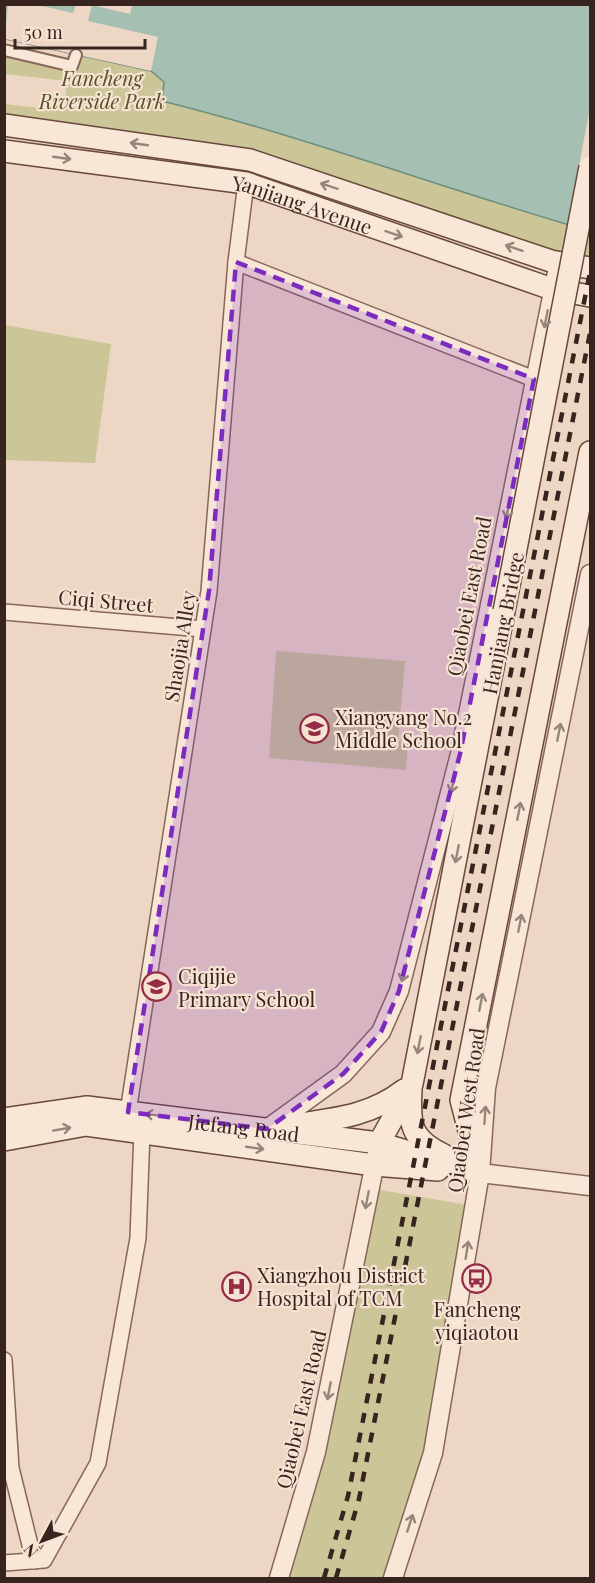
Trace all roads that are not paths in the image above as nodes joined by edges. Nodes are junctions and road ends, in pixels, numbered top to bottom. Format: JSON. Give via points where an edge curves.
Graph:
{"nodes":[{"id":1,"x":4,"y":50,"type":"edge"},
{"id":2,"x":76,"y":55,"type":"dead end"},
{"id":3,"x":4,"y":125,"type":"edge"},
{"id":4,"x":4,"y":151,"type":"edge"},
{"id":5,"x":591,"y":167,"type":"edge"},
{"id":6,"x":246,"y":183,"type":"junction"},
{"id":7,"x":236,"y":261,"type":"junction"},
{"id":8,"x":559,"y":262,"type":"junction"},
{"id":9,"x":591,"y":268,"type":"edge"},
{"id":10,"x":552,"y":289,"type":"junction"},
{"id":11,"x":591,"y":296,"type":"edge"},
{"id":12,"x":534,"y":379,"type":"junction"},
{"id":13,"x":591,"y":452,"type":"edge"},
{"id":14,"x":591,"y":574,"type":"edge"},
{"id":15,"x":4,"y":612,"type":"edge"},
{"id":16,"x":203,"y":629,"type":"junction"},
{"id":17,"x":412,"y":1084,"type":"junction"},
{"id":18,"x":128,"y":1112,"type":"junction"},
{"id":19,"x":4,"y":1119,"type":"edge"},
{"id":20,"x":267,"y":1129,"type":"junction"},
{"id":21,"x":142,"y":1132,"type":"junction"},
{"id":22,"x":4,"y":1140,"type":"edge"},
{"id":23,"x":379,"y":1143,"type":"junction"},
{"id":24,"x":374,"y":1165,"type":"junction"},
{"id":25,"x":480,"y":1173,"type":"junction"},
{"id":26,"x":591,"y":1186,"type":"edge"},
{"id":27,"x":4,"y":1360,"type":"edge"},
{"id":28,"x":34,"y":1561,"type":"junction"},
{"id":29,"x":4,"y":1563,"type":"edge"},
{"id":30,"x":279,"y":1578,"type":"edge"},
{"id":31,"x":393,"y":1578,"type":"edge"}],
"edges":[{"from":1,"to":2,"type":"street","via":[[72,66]]},
{"from":8,"to":3,"type":"main road","name":"Yanjiang Avenue","one_way":true,"via":[[250,160]]},
{"from":4,"to":6,"type":"main road","name":"Yanjiang Avenue","one_way":true},
{"from":5,"to":17,"type":"main road","name":"Hanjiang Bridge","one_way":true,"bridge":true},
{"from":6,"to":7,"type":"street","name":"Shaojia Alley"},
{"from":6,"to":10,"type":"main road","name":"Yanjiang Avenue","one_way":true},
{"from":7,"to":12,"type":"street"},
{"from":7,"to":16,"type":"street","name":"Shaojia Alley"},
{"from":8,"to":9,"type":"main road","name":"Yanjiang Avenue"},
{"from":8,"to":10,"type":"street","name":"Qiaobei East Road"},
{"from":10,"to":11,"type":"main road","name":"Yanjiang Avenue"},
{"from":10,"to":12,"type":"street","name":"Qiaobei East Road","one_way":true},
{"from":12,"to":20,"type":"street","name":"Qiaobei East Road","one_way":true,"via":[[460,754],[399,991],[381,1032],[343,1074]]},
{"from":25,"to":13,"type":"main road","one_way":true,"via":[[461,1100]]},
{"from":25,"to":14,"type":"street","name":"Qiaobei West Road","one_way":true,"via":[[486,1088]]},
{"from":15,"to":16,"type":"street","name":"Ciqi Street"},
{"from":16,"to":18,"type":"street","name":"Shaojia Alley"},
{"from":17,"to":20,"type":"main road","via":[[387,1104],[366,1112]]},
{"from":17,"to":23,"type":"main road","name":"Hanjiang Bridge"},
{"from":17,"to":25,"type":"main road","via":[[410,1116],[414,1131],[425,1146]]},
{"from":18,"to":19,"type":"main road","name":"Jiefang Road","via":[[87,1107]]},
{"from":20,"to":18,"type":"main road","name":"Jiefang Road","one_way":true},
{"from":20,"to":23,"type":"main road","name":"Jiefang Road"},
{"from":22,"to":21,"type":"main road","name":"Jiefang Road","one_way":true,"via":[[86,1125]]},
{"from":21,"to":24,"type":"main road","name":"Jiefang Road","one_way":true},
{"from":21,"to":28,"type":"street","via":[[138,1238],[98,1463],[44,1560]]},
{"from":23,"to":24,"type":"street","name":"Qiaobei East Road"},
{"from":23,"to":25,"type":"main road","name":"Jiefang Road"},
{"from":24,"to":25,"type":"main road","name":"Jiefang Road"},
{"from":24,"to":30,"type":"street","name":"Qiaobei East Road","one_way":true,"via":[[316,1452]]},
{"from":25,"to":26,"type":"street","name":"Jiefang Road"},
{"from":31,"to":25,"type":"street","name":"Qiaobei West Road","one_way":true,"via":[[433,1453]]},
{"from":27,"to":28,"type":"street","via":[[11,1468]]},
{"from":28,"to":29,"type":"street"}]}
